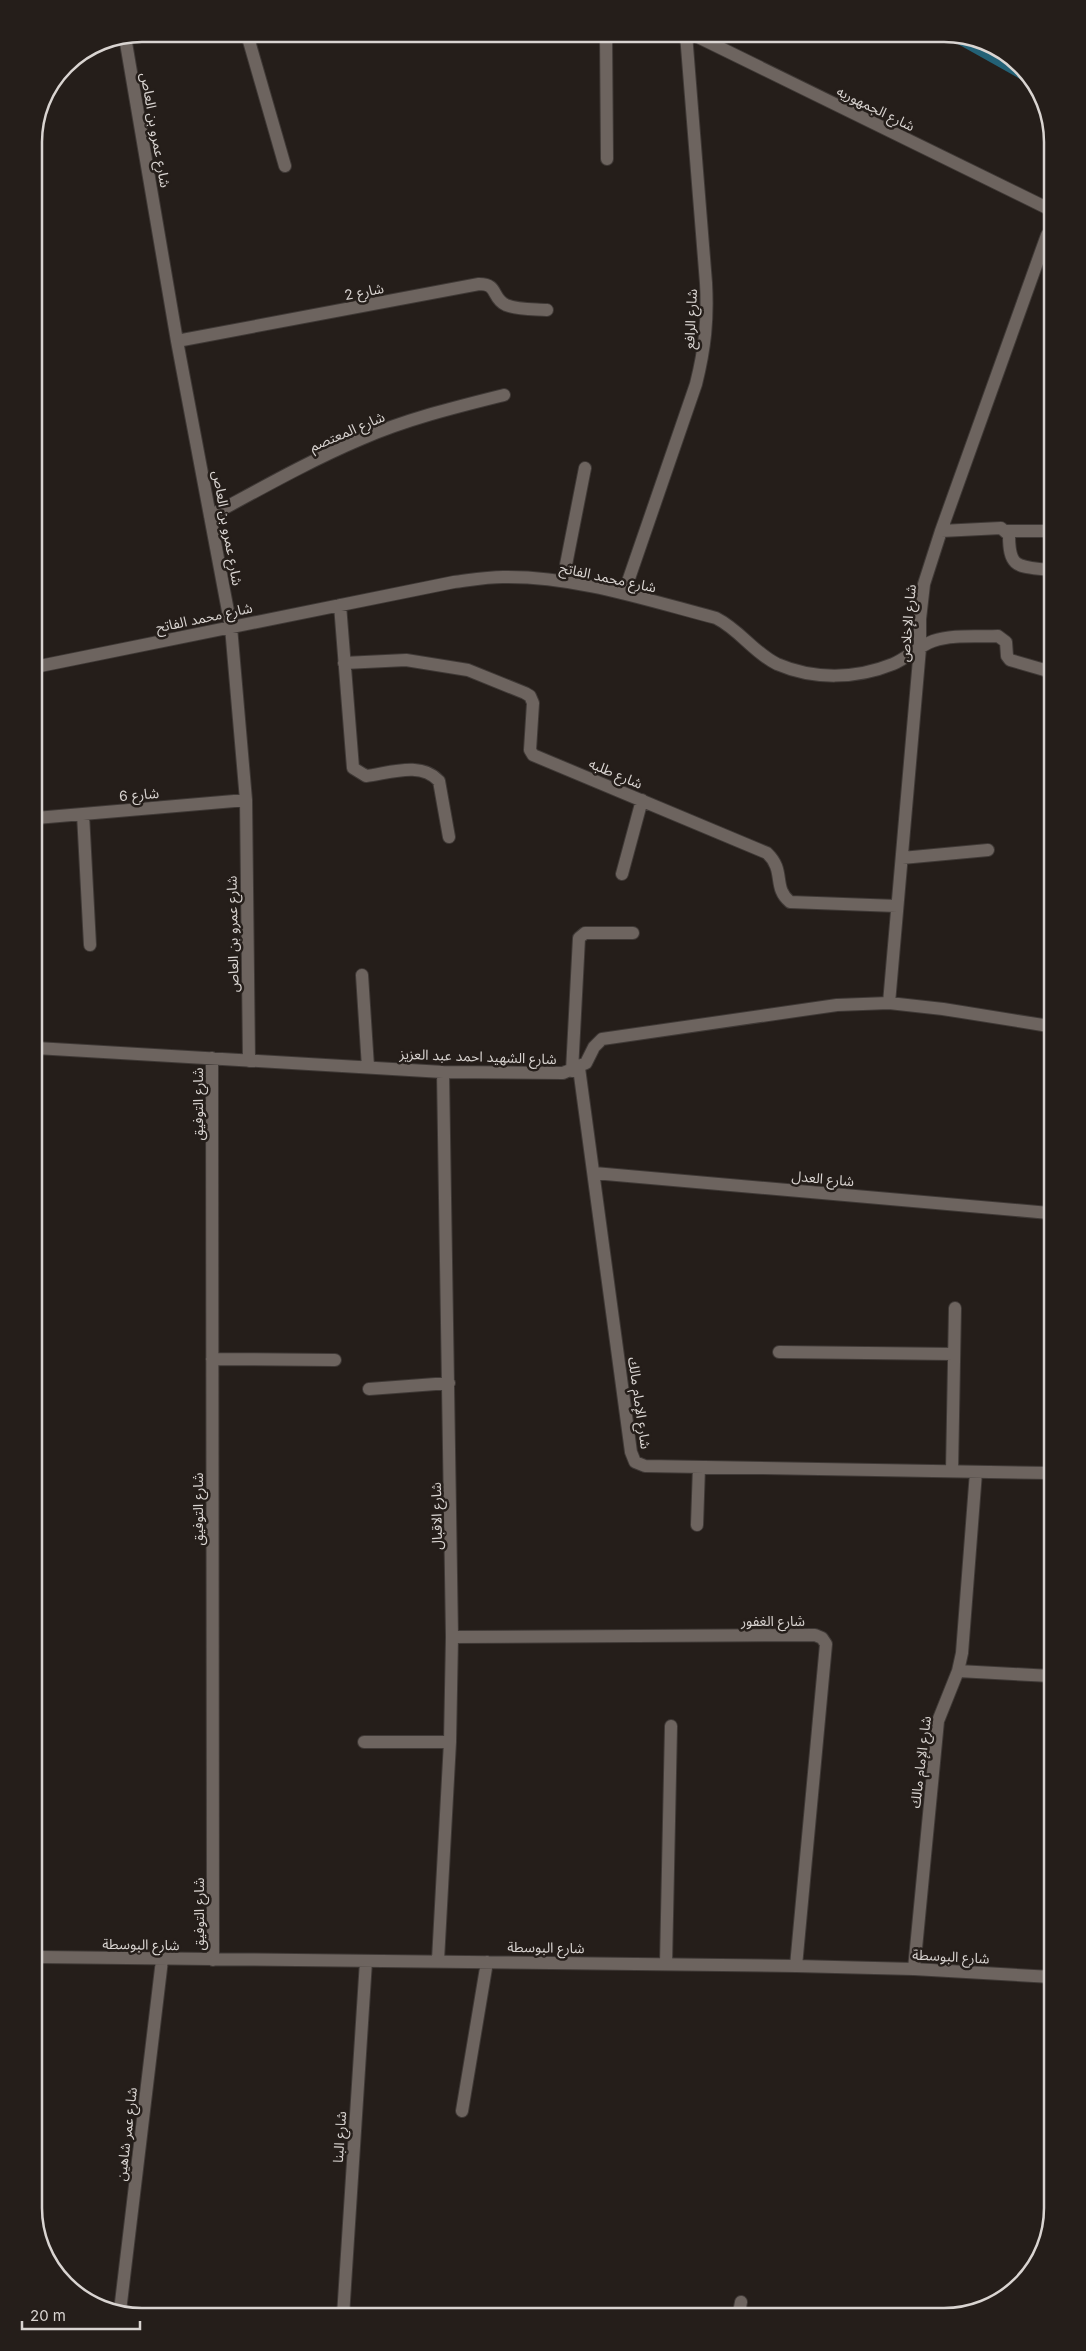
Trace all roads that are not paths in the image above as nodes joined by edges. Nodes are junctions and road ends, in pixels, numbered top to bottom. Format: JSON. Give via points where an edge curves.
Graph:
{"nodes":[{"id":1,"x":249,"y":42,"type":"edge"},
{"id":2,"x":606,"y":43,"type":"edge"},
{"id":3,"x":687,"y":43,"type":"edge"},
{"id":4,"x":710,"y":43,"type":"edge"},
{"id":5,"x":126,"y":44,"type":"edge"},
{"id":6,"x":607,"y":159,"type":"dead end"},
{"id":7,"x":285,"y":166,"type":"dead end"},
{"id":8,"x":1044,"y":207,"type":"edge"},
{"id":9,"x":1044,"y":243,"type":"edge"},
{"id":10,"x":547,"y":310,"type":"dead end"},
{"id":11,"x":177,"y":341,"type":"junction"},
{"id":12,"x":504,"y":395,"type":"dead end"},
{"id":13,"x":585,"y":468,"type":"dead end"},
{"id":14,"x":210,"y":516,"type":"junction"},
{"id":15,"x":1006,"y":531,"type":"junction"},
{"id":16,"x":1044,"y":531,"type":"edge"},
{"id":17,"x":940,"y":532,"type":"junction"},
{"id":18,"x":1044,"y":569,"type":"edge"},
{"id":19,"x":563,"y":580,"type":"junction"},
{"id":20,"x":624,"y":593,"type":"junction"},
{"id":21,"x":340,"y":605,"type":"junction"},
{"id":22,"x":231,"y":627,"type":"junction"},
{"id":23,"x":920,"y":648,"type":"junction"},
{"id":24,"x":344,"y":663,"type":"junction"},
{"id":25,"x":43,"y":665,"type":"edge"},
{"id":26,"x":1044,"y":670,"type":"edge"},
{"id":27,"x":246,"y":800,"type":"junction"},
{"id":28,"x":642,"y":800,"type":"junction"},
{"id":29,"x":83,"y":814,"type":"junction"},
{"id":30,"x":43,"y":817,"type":"edge"},
{"id":31,"x":449,"y":837,"type":"dead end"},
{"id":32,"x":988,"y":850,"type":"dead end"},
{"id":33,"x":902,"y":858,"type":"junction"},
{"id":34,"x":622,"y":874,"type":"dead end"},
{"id":35,"x":898,"y":906,"type":"junction"},
{"id":36,"x":633,"y":933,"type":"dead end"},
{"id":37,"x":90,"y":945,"type":"dead end"},
{"id":38,"x":362,"y":975,"type":"dead end"},
{"id":39,"x":889,"y":1003,"type":"junction"},
{"id":40,"x":1044,"y":1025,"type":"edge"},
{"id":41,"x":43,"y":1048,"type":"edge"},
{"id":42,"x":212,"y":1058,"type":"junction"},
{"id":43,"x":249,"y":1060,"type":"junction"},
{"id":44,"x":368,"y":1067,"type":"junction"},
{"id":45,"x":575,"y":1070,"type":"junction"},
{"id":46,"x":443,"y":1072,"type":"junction"},
{"id":47,"x":594,"y":1173,"type":"junction"},
{"id":48,"x":1044,"y":1212,"type":"edge"},
{"id":49,"x":955,"y":1308,"type":"dead end"},
{"id":50,"x":779,"y":1352,"type":"dead end"},
{"id":51,"x":954,"y":1354,"type":"junction"},
{"id":52,"x":212,"y":1359,"type":"junction"},
{"id":53,"x":335,"y":1360,"type":"dead end"},
{"id":54,"x":449,"y":1383,"type":"junction"},
{"id":55,"x":369,"y":1389,"type":"dead end"},
{"id":56,"x":699,"y":1467,"type":"junction"},
{"id":57,"x":952,"y":1471,"type":"junction"},
{"id":58,"x":976,"y":1472,"type":"junction"},
{"id":59,"x":1044,"y":1473,"type":"edge"},
{"id":60,"x":697,"y":1525,"type":"dead end"},
{"id":61,"x":452,"y":1637,"type":"junction"},
{"id":62,"x":958,"y":1671,"type":"junction"},
{"id":63,"x":1044,"y":1676,"type":"edge"},
{"id":64,"x":671,"y":1726,"type":"dead end"},
{"id":65,"x":364,"y":1742,"type":"dead end"},
{"id":66,"x":450,"y":1742,"type":"junction"},
{"id":67,"x":42,"y":1957,"type":"edge"},
{"id":68,"x":162,"y":1960,"type":"junction"},
{"id":69,"x":213,"y":1960,"type":"junction"},
{"id":70,"x":438,"y":1960,"type":"junction"},
{"id":71,"x":366,"y":1961,"type":"junction"},
{"id":72,"x":487,"y":1962,"type":"junction"},
{"id":73,"x":666,"y":1964,"type":"junction"},
{"id":74,"x":796,"y":1966,"type":"junction"},
{"id":75,"x":914,"y":1969,"type":"junction"},
{"id":76,"x":1044,"y":1977,"type":"edge"},
{"id":77,"x":462,"y":2110,"type":"dead end"},
{"id":78,"x":121,"y":2306,"type":"edge"},
{"id":79,"x":343,"y":2308,"type":"edge"}],
"edges":[{"from":1,"to":7,"type":"street"},
{"from":2,"to":6,"type":"street"},
{"from":3,"to":20,"type":"street","name":"شارع الرافع","via":[[706,283],[705,351]]},
{"from":4,"to":8,"type":"street","name":"شارع الجمهوريه"},
{"from":5,"to":11,"type":"street","name":"شارع عمرو بن العاص"},
{"from":9,"to":17,"type":"street","name":"شارع الإخلاص"},
{"from":10,"to":11,"type":"street","name":"شارع 2","via":[[504,304],[489,285],[479,284]]},
{"from":11,"to":14,"type":"street","name":"شارع عمرو بن العاص"},
{"from":12,"to":14,"type":"street","name":"شارع المعتصم","via":[[432,414],[362,439],[295,470]]},
{"from":13,"to":19,"type":"street"},
{"from":14,"to":22,"type":"street","name":"شارع عمرو بن العاص"},
{"from":15,"to":16,"type":"street"},
{"from":15,"to":17,"type":"street","via":[[996,528]]},
{"from":15,"to":18,"type":"street","via":[[1009,555],[1014,562]]},
{"from":17,"to":23,"type":"street","name":"شارع الإخلاص","via":[[924,584]]},
{"from":19,"to":20,"type":"street","name":"شارع محمد الفاتح"},
{"from":19,"to":21,"type":"street","name":"شارع محمد الفاتح","via":[[493,578],[454,582]]},
{"from":20,"to":23,"type":"street","name":"شارع محمد الفاتح","via":[[716,618],[730,625],[751,646],[776,663],[804,674],[835,677],[865,673],[894,664]]},
{"from":21,"to":22,"type":"street","name":"شارع محمد الفاتح"},
{"from":21,"to":24,"type":"street"},
{"from":22,"to":25,"type":"street","name":"شارع محمد الفاتح"},
{"from":22,"to":27,"type":"street","name":"شارع عمرو بن العاص"},
{"from":23,"to":26,"type":"street","name":"شارع محمد الفاتح","via":[[942,639],[998,636],[1006,642],[1010,660]]},
{"from":23,"to":33,"type":"street","name":"شارع الإخلاص"},
{"from":24,"to":28,"type":"street","name":"شارع طلبه","via":[[406,660],[468,670],[525,693],[533,703],[530,750],[533,755]]},
{"from":24,"to":31,"type":"street","via":[[353,768],[366,776],[417,769],[433,775],[439,781]]},
{"from":27,"to":29,"type":"street","name":"شارع 6"},
{"from":27,"to":43,"type":"street","name":"شارع عمرو بن العاص"},
{"from":28,"to":34,"type":"street"},
{"from":28,"to":35,"type":"street","name":"شارع طلبه","via":[[767,853],[778,867],[780,890],[790,902]]},
{"from":29,"to":30,"type":"street","name":"شارع 6"},
{"from":29,"to":37,"type":"street"},
{"from":32,"to":33,"type":"street"},
{"from":33,"to":35,"type":"street","name":"شارع الإخلاص"},
{"from":35,"to":39,"type":"street","name":"شارع الإخلاص"},
{"from":36,"to":45,"type":"street","name":"شارع الإمام مالك","via":[[585,933],[579,938]]},
{"from":38,"to":44,"type":"street"},
{"from":39,"to":40,"type":"street"},
{"from":39,"to":45,"type":"street","via":[[828,1006],[602,1039],[586,1063]]},
{"from":41,"to":42,"type":"street","name":"شارع الشهيد احمد عبد العزيز"},
{"from":42,"to":43,"type":"street","name":"شارع الشهيد احمد عبد العزيز"},
{"from":42,"to":52,"type":"street","name":"شارع التوفيق"},
{"from":43,"to":44,"type":"street","name":"شارع الشهيد احمد عبد العزيز"},
{"from":44,"to":46,"type":"street","name":"شارع الشهيد احمد عبد العزيز"},
{"from":45,"to":46,"type":"street","name":"شارع الشهيد احمد عبد العزيز","via":[[563,1073]]},
{"from":45,"to":47,"type":"street","name":"شارع الإمام مالك"},
{"from":46,"to":54,"type":"street","name":"شارع الاقبال"},
{"from":47,"to":48,"type":"street","name":"شارع العدل"},
{"from":47,"to":56,"type":"street","name":"شارع الإمام مالك","via":[[632,1457],[640,1465]]},
{"from":49,"to":51,"type":"street"},
{"from":50,"to":51,"type":"street"},
{"from":51,"to":57,"type":"street"},
{"from":52,"to":53,"type":"street"},
{"from":52,"to":69,"type":"street","name":"شارع التوفيق"},
{"from":54,"to":55,"type":"street"},
{"from":54,"to":61,"type":"street","name":"شارع الاقبال"},
{"from":56,"to":57,"type":"street","name":"شارع الإمام مالك"},
{"from":56,"to":60,"type":"street"},
{"from":57,"to":58,"type":"street","name":"شارع الإمام مالك"},
{"from":58,"to":59,"type":"street","name":"شارع الإمام مالك"},
{"from":58,"to":62,"type":"street","name":"شارع الإمام مالك"},
{"from":61,"to":66,"type":"street","name":"شارع الاقبال"},
{"from":61,"to":74,"type":"street","name":"شارع الغفور","via":[[815,1635],[822,1638],[826,1644]]},
{"from":62,"to":63,"type":"street"},
{"from":62,"to":75,"type":"street","name":"شارع الإمام مالك","via":[[938,1721]]},
{"from":64,"to":73,"type":"street"},
{"from":65,"to":66,"type":"street"},
{"from":66,"to":70,"type":"street","name":"شارع الاقبال"},
{"from":67,"to":68,"type":"street","name":"شارع البوسطة"},
{"from":68,"to":69,"type":"street","name":"شارع البوسطة"},
{"from":68,"to":78,"type":"street","name":"شارع عمر شاهين"},
{"from":69,"to":71,"type":"street","name":"شارع البوسطة"},
{"from":70,"to":71,"type":"street","name":"شارع البوسطة"},
{"from":70,"to":72,"type":"street","name":"شارع البوسطة"},
{"from":71,"to":79,"type":"street","name":"شارع البنا"},
{"from":72,"to":73,"type":"street","name":"شارع البوسطة"},
{"from":72,"to":77,"type":"street"},
{"from":73,"to":74,"type":"street","name":"شارع البوسطة"},
{"from":74,"to":75,"type":"street","name":"شارع البوسطة"},
{"from":75,"to":76,"type":"street","name":"شارع البوسطة"}]}
